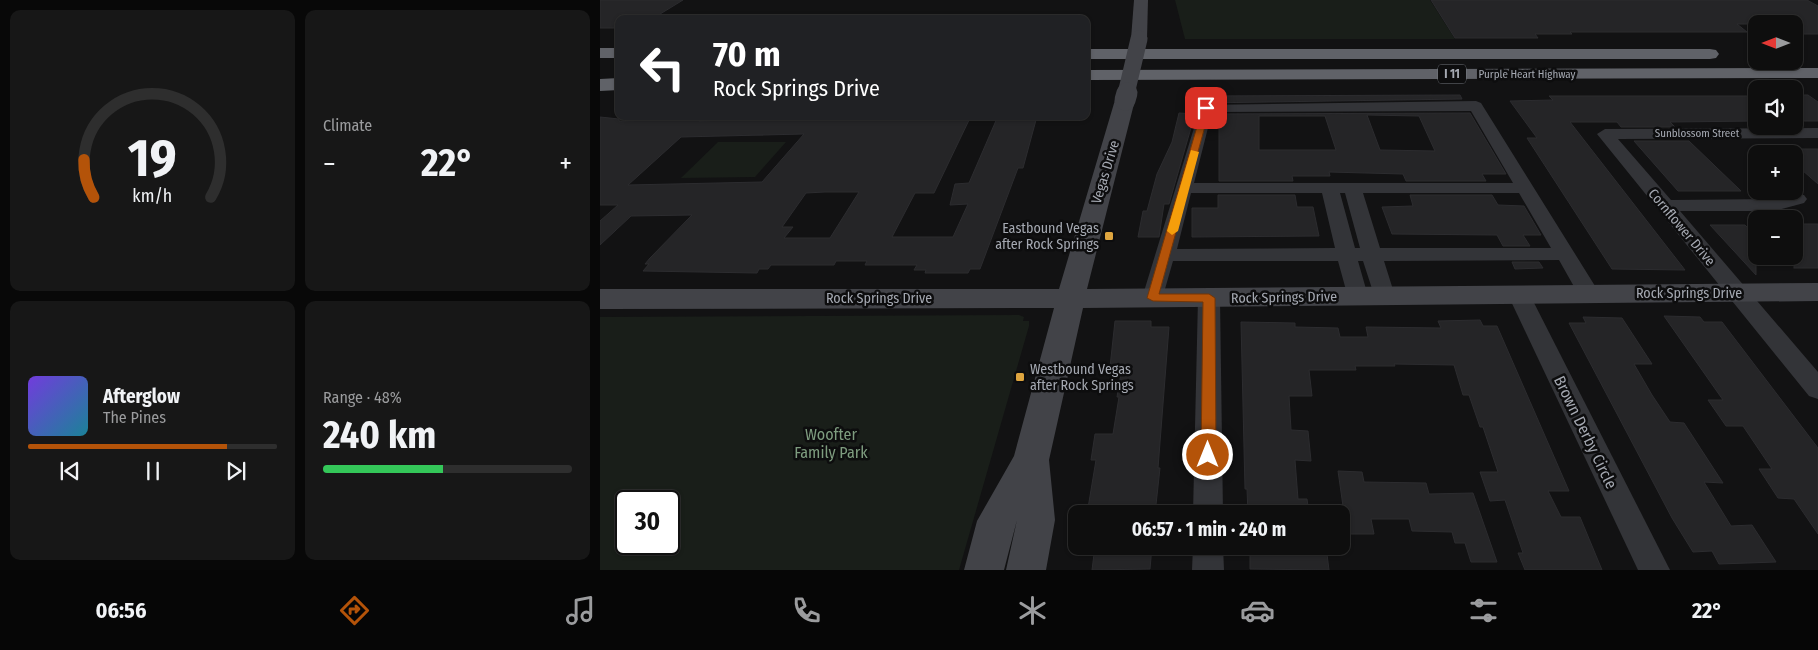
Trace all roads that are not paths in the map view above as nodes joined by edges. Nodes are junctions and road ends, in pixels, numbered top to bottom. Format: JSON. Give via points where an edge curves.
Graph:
{"nodes":[{"id":1,"x":1140,"y":0,"type":"edge"},
{"id":2,"x":1090,"y":54,"type":"edge"},
{"id":3,"x":1726,"y":54,"type":"dead end"},
{"id":4,"x":1818,"y":73,"type":"edge"},
{"id":5,"x":600,"y":75,"type":"edge"},
{"id":6,"x":615,"y":75,"type":"edge"},
{"id":7,"x":1090,"y":75,"type":"edge"},
{"id":8,"x":600,"y":84,"type":"edge"},
{"id":9,"x":615,"y":84,"type":"edge"},
{"id":10,"x":1818,"y":133,"type":"edge"},
{"id":11,"x":1605,"y":134,"type":"joint"},
{"id":12,"x":1185,"y":188,"type":"junction"},
{"id":13,"x":1330,"y":188,"type":"junction"},
{"id":14,"x":1352,"y":188,"type":"junction"},
{"id":15,"x":1527,"y":188,"type":"junction"},
{"id":16,"x":1794,"y":200,"type":"edge"},
{"id":17,"x":1664,"y":206,"type":"junction"},
{"id":18,"x":1346,"y":254,"type":"junction"},
{"id":19,"x":1372,"y":254,"type":"junction"},
{"id":20,"x":1565,"y":254,"type":"junction"},
{"id":21,"x":1166,"y":255,"type":"junction"},
{"id":22,"x":1818,"y":292,"type":"edge"},
{"id":23,"x":1737,"y":293,"type":"junction"},
{"id":24,"x":1589,"y":294,"type":"junction"},
{"id":25,"x":1519,"y":295,"type":"junction"},
{"id":26,"x":1370,"y":296,"type":"junction"},
{"id":27,"x":1070,"y":298,"type":"junction"},
{"id":28,"x":1153,"y":298,"type":"junction"},
{"id":29,"x":1209,"y":298,"type":"junction"},
{"id":30,"x":600,"y":299,"type":"edge"},
{"id":31,"x":1818,"y":389,"type":"edge"},
{"id":32,"x":1031,"y":460,"type":"junction"},
{"id":33,"x":1208,"y":505,"type":"edge"},
{"id":34,"x":1208,"y":555,"type":"edge"},
{"id":35,"x":984,"y":570,"type":"edge"},
{"id":36,"x":1026,"y":570,"type":"edge"},
{"id":37,"x":1208,"y":570,"type":"edge"},
{"id":38,"x":1654,"y":570,"type":"edge"}],
"edges":[{"from":1,"to":27,"type":"main road","name":"Vegas Drive","bridge":true,"via":[[1141,28],[1125,100]]},
{"from":2,"to":3,"type":"highway","name":"Purple Heart Highway","number":"I 11"},
{"from":4,"to":7,"type":"highway","name":"Purple Heart Highway","number":"I 11"},
{"from":5,"to":6,"type":"highway"},
{"from":8,"to":9,"type":"highway"},
{"from":10,"to":11,"type":"street","name":"Sunblossom Street"},
{"from":11,"to":17,"type":"street","name":"Cornflower Drive"},
{"from":12,"to":13,"type":"street"},
{"from":12,"to":15,"type":"street","via":[[1206,108],[1476,106]]},
{"from":12,"to":21,"type":"street"},
{"from":13,"to":14,"type":"street"},
{"from":13,"to":18,"type":"street"},
{"from":14,"to":15,"type":"street"},
{"from":14,"to":19,"type":"street"},
{"from":15,"to":20,"type":"street"},
{"from":16,"to":17,"type":"street","via":[[1774,205]]},
{"from":17,"to":23,"type":"street","name":"Cornflower Drive"},
{"from":18,"to":19,"type":"street"},
{"from":18,"to":21,"type":"street"},
{"from":18,"to":26,"type":"street"},
{"from":19,"to":20,"type":"street"},
{"from":19,"to":26,"type":"street"},
{"from":20,"to":24,"type":"street"},
{"from":21,"to":28,"type":"street"},
{"from":22,"to":23,"type":"main road","name":"Rock Springs Drive"},
{"from":23,"to":24,"type":"main road","name":"Rock Springs Drive"},
{"from":23,"to":31,"type":"street","name":"Cornflower Drive"},
{"from":24,"to":25,"type":"main road","name":"Rock Springs Drive"},
{"from":25,"to":26,"type":"main road","name":"Rock Springs Drive"},
{"from":25,"to":38,"type":"street","name":"Brown Derby Circle"},
{"from":26,"to":29,"type":"main road","name":"Rock Springs Drive"},
{"from":27,"to":28,"type":"main road","name":"Rock Springs Drive"},
{"from":27,"to":30,"type":"main road","name":"Rock Springs Drive"},
{"from":27,"to":32,"type":"main road","name":"Vegas Drive"},
{"from":28,"to":29,"type":"main road","name":"Rock Springs Drive"},
{"from":29,"to":33,"type":"street"},
{"from":32,"to":35,"type":"main road","name":"Vegas Drive","via":[[996,522]]},
{"from":32,"to":36,"type":"main road","name":"Vegas Drive","via":[[1036,520]]},
{"from":34,"to":37,"type":"street"}]}
